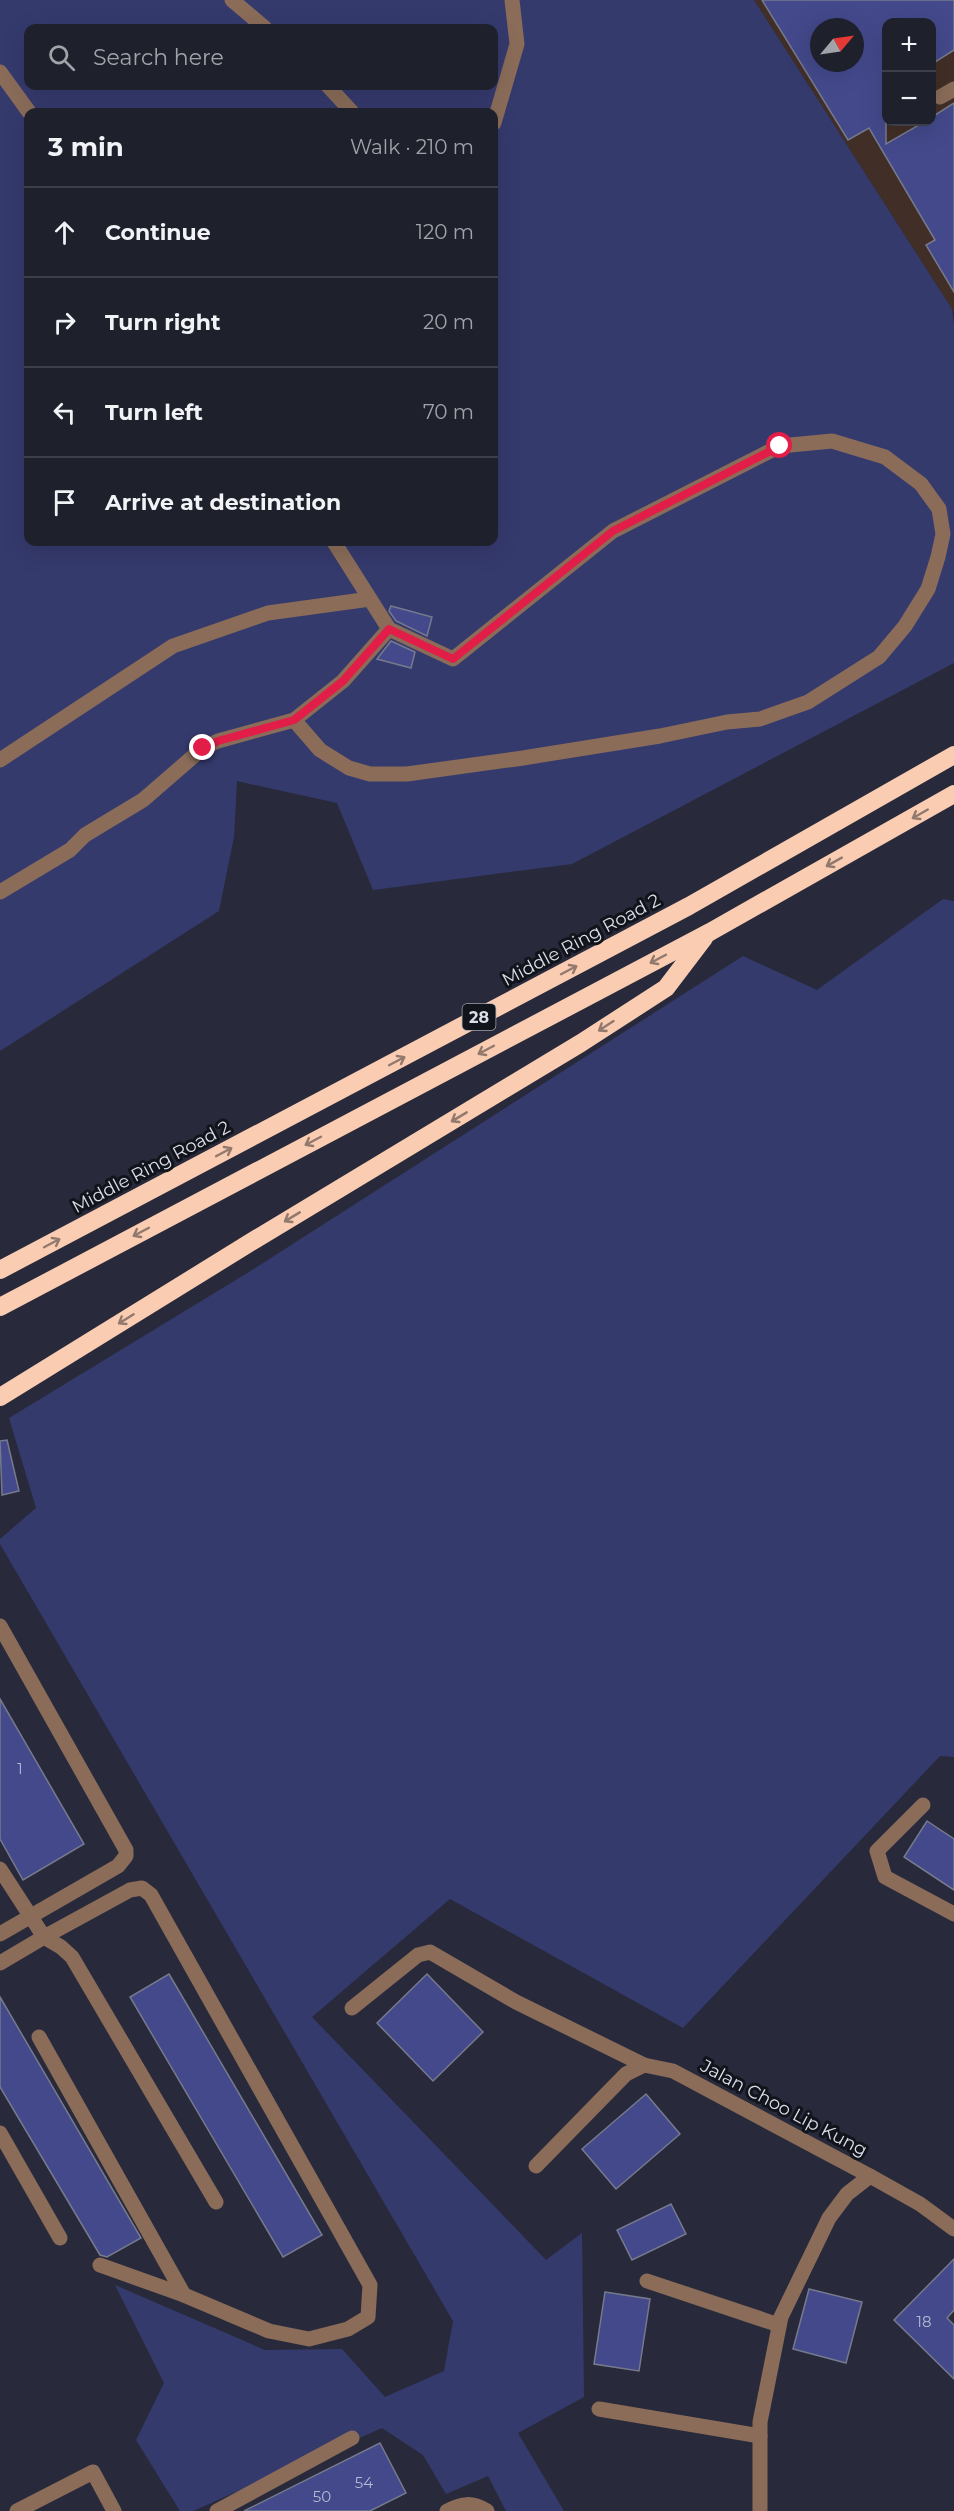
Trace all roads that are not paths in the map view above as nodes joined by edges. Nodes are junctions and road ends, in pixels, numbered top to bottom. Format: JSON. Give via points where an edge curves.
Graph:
{"nodes":[{"id":1,"x":232,"y":0,"type":"edge"},
{"id":2,"x":512,"y":0,"type":"edge"},
{"id":3,"x":261,"y":24,"type":"edge"},
{"id":4,"x":0,"y":72,"type":"edge"},
{"id":5,"x":954,"y":89,"type":"edge"},
{"id":6,"x":332,"y":90,"type":"edge"},
{"id":7,"x":940,"y":97,"type":"dead end"},
{"id":8,"x":26,"y":108,"type":"edge"},
{"id":9,"x":348,"y":108,"type":"edge"},
{"id":10,"x":498,"y":109,"type":"edge"},
{"id":11,"x":337,"y":546,"type":"edge"},
{"id":12,"x":370,"y":599,"type":"junction"},
{"id":13,"x":389,"y":629,"type":"junction"},
{"id":14,"x":294,"y":720,"type":"junction"},
{"id":15,"x":954,"y":755,"type":"edge"},
{"id":16,"x":0,"y":760,"type":"edge"},
{"id":17,"x":954,"y":794,"type":"edge"},
{"id":18,"x":0,"y":892,"type":"edge"},
{"id":19,"x":710,"y":932,"type":"junction"},
{"id":20,"x":0,"y":1270,"type":"edge"},
{"id":21,"x":0,"y":1307,"type":"edge"},
{"id":22,"x":0,"y":1397,"type":"edge"},
{"id":23,"x":0,"y":1626,"type":"edge"},
{"id":24,"x":923,"y":1805,"type":"dead end"},
{"id":25,"x":0,"y":1869,"type":"edge"},
{"id":26,"x":954,"y":1914,"type":"edge"},
{"id":27,"x":30,"y":1917,"type":"junction"},
{"id":28,"x":0,"y":1934,"type":"edge"},
{"id":29,"x":44,"y":1937,"type":"junction"},
{"id":30,"x":0,"y":1963,"type":"edge"},
{"id":31,"x":352,"y":2008,"type":"dead end"},
{"id":32,"x":39,"y":2037,"type":"dead end"},
{"id":33,"x":644,"y":2065,"type":"junction"},
{"id":34,"x":0,"y":2133,"type":"edge"},
{"id":35,"x":536,"y":2166,"type":"dead end"},
{"id":36,"x":870,"y":2176,"type":"junction"},
{"id":37,"x":216,"y":2202,"type":"dead end"},
{"id":38,"x":954,"y":2229,"type":"edge"},
{"id":39,"x":60,"y":2238,"type":"dead end"},
{"id":40,"x":100,"y":2265,"type":"dead end"},
{"id":41,"x":647,"y":2281,"type":"dead end"},
{"id":42,"x":184,"y":2295,"type":"junction"},
{"id":43,"x":779,"y":2325,"type":"junction"},
{"id":44,"x":599,"y":2409,"type":"dead end"},
{"id":45,"x":760,"y":2436,"type":"junction"},
{"id":46,"x":351,"y":2438,"type":"dead end"},
{"id":47,"x":482,"y":2508,"type":"edge"},
{"id":48,"x":17,"y":2511,"type":"edge"},
{"id":49,"x":114,"y":2511,"type":"edge"},
{"id":50,"x":217,"y":2511,"type":"edge"},
{"id":51,"x":447,"y":2511,"type":"edge"},
{"id":52,"x":760,"y":2511,"type":"edge"}],
"edges":[{"from":1,"to":3,"type":"street"},
{"from":2,"to":10,"type":"street","via":[[517,44]]},
{"from":4,"to":8,"type":"street"},
{"from":5,"to":7,"type":"street"},
{"from":6,"to":9,"type":"street"},
{"from":11,"to":12,"type":"street"},
{"from":12,"to":13,"type":"street"},
{"from":12,"to":16,"type":"street","via":[[268,613],[173,646]]},
{"from":13,"to":14,"type":"street","via":[[343,681]]},
{"from":13,"to":14,"type":"street","via":[[453,659],[613,531],[780,446],[832,441],[885,457],[921,483],[939,509],[942,534],[928,589],[879,657],[808,702],[760,719],[406,774],[370,774],[349,768],[320,750]]},
{"from":14,"to":18,"type":"street","via":[[203,748],[143,800]]},
{"from":20,"to":15,"type":"highway","name":"Middle Ring Road 2","number":"28","one_way":true,"via":[[689,906]]},
{"from":17,"to":19,"type":"highway","number":"28","one_way":true},
{"from":19,"to":21,"type":"highway","number":"28","one_way":true},
{"from":19,"to":22,"type":"highway","one_way":true,"via":[[666,988]]},
{"from":23,"to":27,"type":"street","via":[[126,1850],[118,1866]]},
{"from":24,"to":26,"type":"street","via":[[877,1851],[885,1877]]},
{"from":25,"to":27,"type":"street"},
{"from":27,"to":28,"type":"street"},
{"from":27,"to":29,"type":"street"},
{"from":29,"to":30,"type":"street"},
{"from":29,"to":37,"type":"street","via":[[72,1957]]},
{"from":29,"to":42,"type":"street","via":[[130,1890],[147,1891],[370,2285],[368,2317],[348,2328],[309,2339],[269,2331]]},
{"from":31,"to":33,"type":"street","name":"Jalan Choo Lip Kung","via":[[418,1955],[430,1952],[516,2002]]},
{"from":32,"to":42,"type":"street"},
{"from":33,"to":35,"type":"street","via":[[626,2074]]},
{"from":33,"to":36,"type":"street","name":"Jalan Choo Lip Kung","via":[[673,2071]]},
{"from":34,"to":39,"type":"street"},
{"from":36,"to":38,"type":"street","via":[[920,2204]]},
{"from":36,"to":43,"type":"street","name":"Jalan Choo Lip Kung","via":[[847,2194],[829,2218]]},
{"from":40,"to":42,"type":"street"},
{"from":41,"to":43,"type":"street"},
{"from":43,"to":45,"type":"street","name":"Jalan Choo Lip Kung"},
{"from":44,"to":45,"type":"street"},
{"from":45,"to":52,"type":"street","name":"Jalan Choo Lip Kung"},
{"from":46,"to":50,"type":"street"},
{"from":47,"to":51,"type":"street","via":[[460,2504]]},
{"from":48,"to":49,"type":"street","via":[[93,2472]]}]}
